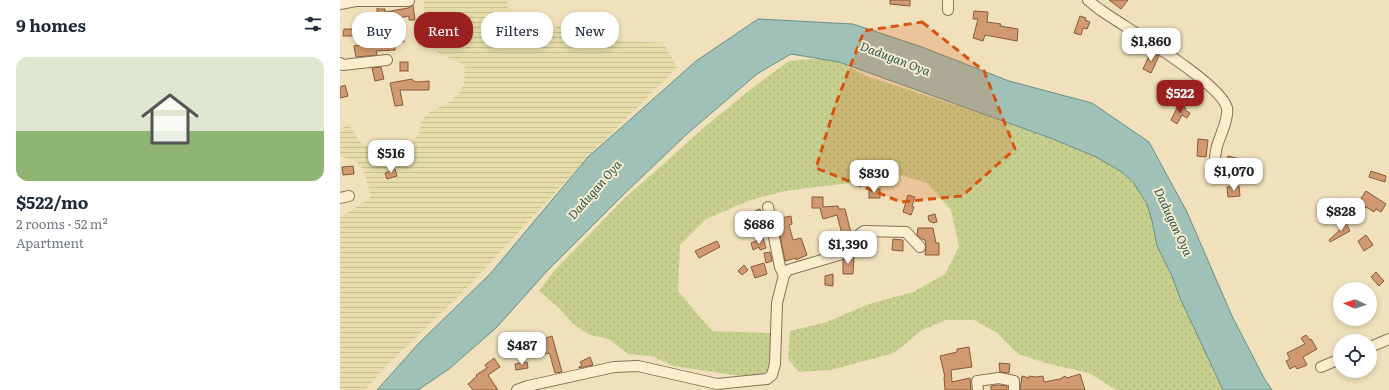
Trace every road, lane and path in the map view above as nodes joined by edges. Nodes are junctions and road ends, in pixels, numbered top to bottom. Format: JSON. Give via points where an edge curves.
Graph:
{"nodes":[{"id":1,"x":1088,"y":0,"type":"edge"},
{"id":2,"x":356,"y":1,"type":"edge"},
{"id":3,"x":409,"y":1,"type":"dead end"},
{"id":4,"x":340,"y":4,"type":"edge"},
{"id":5,"x":387,"y":60,"type":"dead end"},
{"id":6,"x":340,"y":63,"type":"edge"},
{"id":7,"x":1213,"y":170,"type":"dead end"},
{"id":8,"x":768,"y":207,"type":"dead end"},
{"id":9,"x":920,"y":247,"type":"dead end"},
{"id":10,"x":784,"y":275,"type":"junction"},
{"id":11,"x":1389,"y":339,"type":"edge"},
{"id":12,"x":1377,"y":344,"type":"edge"},
{"id":13,"x":1333,"y":362,"type":"edge"},
{"id":14,"x":1321,"y":367,"type":"dead end"},
{"id":15,"x":517,"y":390,"type":"edge"},
{"id":16,"x":978,"y":390,"type":"edge"},
{"id":17,"x":1014,"y":390,"type":"edge"}],
"edges":[{"from":1,"to":7,"type":"street","via":[[1164,51],[1214,89],[1223,100],[1227,108],[1226,119],[1217,146]]},
{"from":2,"to":3,"type":"street"},
{"from":2,"to":4,"type":"street"},
{"from":5,"to":6,"type":"street","via":[[343,65]]},
{"from":8,"to":10,"type":"street","via":[[780,267]]},
{"from":9,"to":10,"type":"street","via":[[906,232],[864,231],[839,255],[788,270]]},
{"from":10,"to":15,"type":"street","via":[[777,303],[775,364],[772,374],[767,379],[717,384],[638,366],[614,367]]},
{"from":11,"to":12,"type":"street"},
{"from":13,"to":14,"type":"street"},
{"from":16,"to":17,"type":"street","via":[[977,381],[999,378],[1014,381]]}]}
